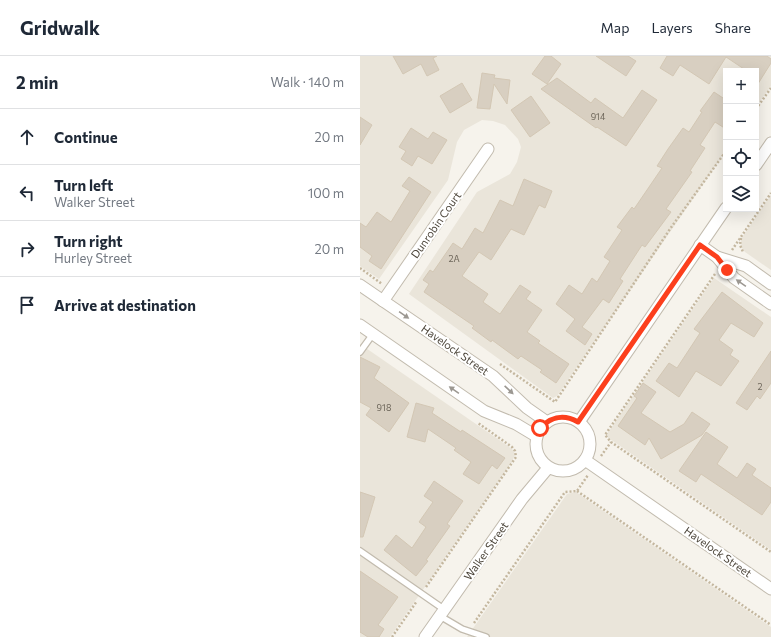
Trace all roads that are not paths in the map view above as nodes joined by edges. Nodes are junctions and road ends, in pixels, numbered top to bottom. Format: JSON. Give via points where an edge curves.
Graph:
{"nodes":[{"id":1,"x":771,"y":143,"type":"edge"},
{"id":2,"x":488,"y":149,"type":"dead end"},
{"id":3,"x":759,"y":161,"type":"edge"},
{"id":4,"x":723,"y":212,"type":"edge"},
{"id":5,"x":700,"y":245,"type":"junction"},
{"id":6,"x":721,"y":260,"type":"junction"},
{"id":7,"x":771,"y":284,"type":"edge"},
{"id":8,"x":360,"y":285,"type":"edge"},
{"id":9,"x":383,"y":301,"type":"junction"},
{"id":10,"x":771,"y":304,"type":"edge"},
{"id":11,"x":360,"y":325,"type":"edge"},
{"id":12,"x":373,"y":334,"type":"junction"},
{"id":13,"x":360,"y":352,"type":"edge"},
{"id":14,"x":546,"y":422,"type":"junction"},
{"id":15,"x":578,"y":422,"type":"junction"},
{"id":16,"x":536,"y":436,"type":"junction"},
{"id":17,"x":590,"y":463,"type":"junction"},
{"id":18,"x":548,"y":468,"type":"junction"},
{"id":19,"x":360,"y":551,"type":"edge"},
{"id":20,"x":771,"y":589,"type":"edge"},
{"id":21,"x":442,"y":613,"type":"junction"},
{"id":22,"x":426,"y":637,"type":"edge"},
{"id":23,"x":486,"y":637,"type":"edge"}],
"edges":[{"from":1,"to":3,"type":"street"},
{"from":2,"to":9,"type":"street","name":"Dunrobin Court"},
{"from":4,"to":5,"type":"street"},
{"from":5,"to":6,"type":"street"},
{"from":5,"to":15,"type":"street"},
{"from":6,"to":7,"type":"street","via":[[746,266]]},
{"from":10,"to":6,"type":"street","one_way":true,"via":[[736,280]]},
{"from":8,"to":9,"type":"street","name":"Havelock Street"},
{"from":9,"to":14,"type":"street","name":"Havelock Street","one_way":true,"via":[[493,376]]},
{"from":11,"to":12,"type":"street"},
{"from":12,"to":13,"type":"lane"},
{"from":16,"to":12,"type":"street","one_way":true,"via":[[516,424],[484,411]]},
{"from":14,"to":15,"type":"street","via":[[563,417]]},
{"from":14,"to":16,"type":"street"},
{"from":15,"to":17,"type":"street","via":[[585,428],[590,440]]},
{"from":16,"to":18,"type":"street","via":[[537,454]]},
{"from":17,"to":18,"type":"street","via":[[572,470],[556,471]]},
{"from":17,"to":20,"type":"street","name":"Havelock Street"},
{"from":18,"to":21,"type":"street","name":"Walker Street","via":[[522,499]]},
{"from":19,"to":21,"type":"lane","via":[[422,594]]},
{"from":21,"to":22,"type":"street","name":"Walker Street"},
{"from":21,"to":23,"type":"lane","via":[[469,631]]}]}
